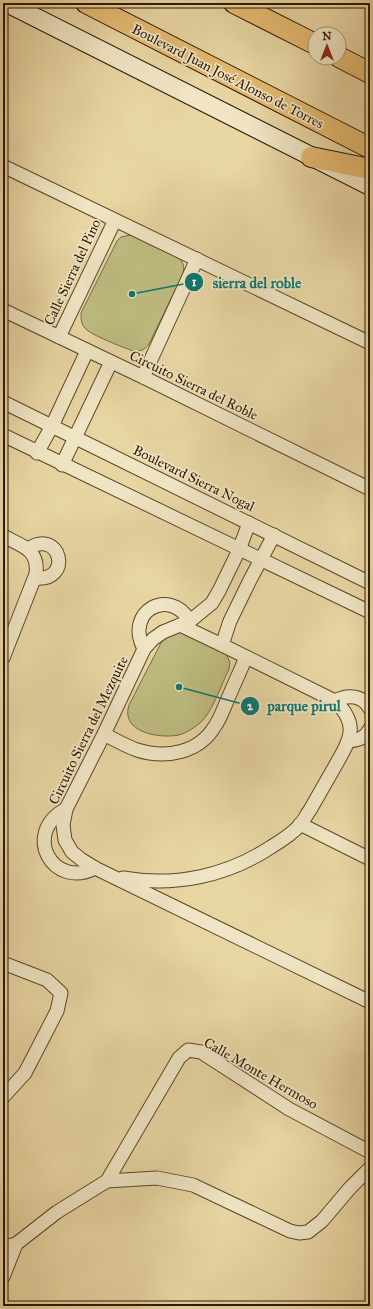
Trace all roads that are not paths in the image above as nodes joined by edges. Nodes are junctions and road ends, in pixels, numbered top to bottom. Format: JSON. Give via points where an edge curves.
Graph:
{"nodes":[{"id":1,"x":6,"y":3,"type":"edge"},
{"id":2,"x":86,"y":3,"type":"edge"},
{"id":3,"x":234,"y":3,"type":"edge"},
{"id":4,"x":307,"y":40,"type":"edge"},
{"id":5,"x":347,"y":61,"type":"edge"},
{"id":6,"x":370,"y":73,"type":"edge"},
{"id":7,"x":370,"y":148,"type":"edge"},
{"id":8,"x":311,"y":157,"type":"junction"},
{"id":9,"x":3,"y":166,"type":"edge"},
{"id":10,"x":370,"y":169,"type":"edge"},
{"id":11,"x":370,"y":186,"type":"edge"},
{"id":12,"x":115,"y":220,"type":"junction"},
{"id":13,"x":197,"y":259,"type":"junction"},
{"id":14,"x":3,"y":310,"type":"edge"},
{"id":15,"x":59,"y":337,"type":"junction"},
{"id":16,"x":370,"y":343,"type":"edge"},
{"id":17,"x":87,"y":351,"type":"junction"},
{"id":18,"x":111,"y":362,"type":"junction"},
{"id":19,"x":143,"y":377,"type":"junction"},
{"id":20,"x":3,"y":402,"type":"edge"},
{"id":21,"x":52,"y":426,"type":"junction"},
{"id":22,"x":3,"y":435,"type":"edge"},
{"id":23,"x":75,"y":437,"type":"junction"},
{"id":24,"x":37,"y":453,"type":"junction"},
{"id":25,"x":62,"y":465,"type":"junction"},
{"id":26,"x":370,"y":490,"type":"edge"},
{"id":27,"x":249,"y":523,"type":"junction"},
{"id":28,"x":274,"y":535,"type":"junction"},
{"id":29,"x":3,"y":536,"type":"edge"},
{"id":30,"x":28,"y":549,"type":"junction"},
{"id":31,"x":239,"y":550,"type":"junction"},
{"id":32,"x":261,"y":560,"type":"junction"},
{"id":33,"x":35,"y":578,"type":"junction"},
{"id":34,"x":370,"y":583,"type":"edge"},
{"id":35,"x":370,"y":612,"type":"edge"},
{"id":36,"x":185,"y":623,"type":"junction"},
{"id":37,"x":222,"y":645,"type":"junction"},
{"id":38,"x":144,"y":649,"type":"junction"},
{"id":39,"x":246,"y":657,"type":"junction"},
{"id":40,"x":3,"y":658,"type":"edge"},
{"id":41,"x":335,"y":701,"type":"junction"},
{"id":42,"x":370,"y":708,"type":"edge"},
{"id":43,"x":370,"y":729,"type":"edge"},
{"id":44,"x":104,"y":734,"type":"junction"},
{"id":45,"x":349,"y":742,"type":"junction"},
{"id":46,"x":66,"y":809,"type":"junction"},
{"id":47,"x":300,"y":824,"type":"junction"},
{"id":48,"x":370,"y":858,"type":"edge"},
{"id":49,"x":95,"y":868,"type":"junction"},
{"id":50,"x":111,"y":876,"type":"junction"},
{"id":51,"x":3,"y":963,"type":"edge"},
{"id":52,"x":370,"y":1002,"type":"edge"},
{"id":53,"x":3,"y":1097,"type":"edge"},
{"id":54,"x":370,"y":1152,"type":"edge"},
{"id":55,"x":370,"y":1168,"type":"edge"},
{"id":56,"x":107,"y":1181,"type":"junction"},
{"id":57,"x":9,"y":1246,"type":"edge"},
{"id":58,"x":3,"y":1277,"type":"edge"}],
"edges":[{"from":1,"to":8,"type":"street"},
{"from":2,"to":7,"type":"main road","name":"Boulevard Juan José Alonso de Torres"},
{"from":3,"to":4,"type":"main road"},
{"from":5,"to":6,"type":"main road"},
{"from":8,"to":10,"type":"main road"},
{"from":8,"to":11,"type":"street"},
{"from":9,"to":12,"type":"street"},
{"from":12,"to":13,"type":"street"},
{"from":12,"to":15,"type":"street","name":"Calle Sierra del Pino"},
{"from":13,"to":16,"type":"street"},
{"from":13,"to":19,"type":"street"},
{"from":14,"to":15,"type":"street","name":"Circuito Sierra del Roble"},
{"from":15,"to":17,"type":"street","name":"Circuito Sierra del Roble"},
{"from":17,"to":18,"type":"street","name":"Circuito Sierra del Roble"},
{"from":17,"to":21,"type":"street"},
{"from":18,"to":19,"type":"street","name":"Circuito Sierra del Roble"},
{"from":18,"to":23,"type":"street"},
{"from":19,"to":26,"type":"street","name":"Circuito Sierra del Roble"},
{"from":20,"to":21,"type":"street","name":"Boulevard Sierra Nogal"},
{"from":21,"to":23,"type":"street","name":"Boulevard Sierra Nogal"},
{"from":21,"to":24,"type":"street"},
{"from":22,"to":24,"type":"street"},
{"from":23,"to":25,"type":"street"},
{"from":23,"to":27,"type":"street","name":"Boulevard Sierra Nogal"},
{"from":24,"to":25,"type":"street"},
{"from":25,"to":31,"type":"street"},
{"from":27,"to":28,"type":"street","name":"Boulevard Sierra Nogal"},
{"from":27,"to":31,"type":"street","name":"Circuito Sierra del Mezquite"},
{"from":28,"to":32,"type":"street"},
{"from":28,"to":34,"type":"street","name":"Boulevard Sierra Nogal"},
{"from":29,"to":30,"type":"street"},
{"from":30,"to":33,"type":"street","via":[[36,560]]},
{"from":30,"to":33,"type":"street","via":[[34,544],[42,543],[49,545],[59,557],[56,572],[43,579]]},
{"from":31,"to":32,"type":"street"},
{"from":31,"to":36,"type":"street","name":"Circuito Sierra del Mezquite","via":[[212,603]]},
{"from":32,"to":35,"type":"street"},
{"from":32,"to":37,"type":"street","via":[[230,621]]},
{"from":33,"to":40,"type":"street"},
{"from":36,"to":37,"type":"street"},
{"from":36,"to":38,"type":"street","name":"Circuito Sierra del Mezquite","via":[[163,632]]},
{"from":36,"to":38,"type":"street","via":[[186,615],[181,609],[166,604],[152,608],[145,613],[139,626],[138,634]]},
{"from":37,"to":39,"type":"street"},
{"from":38,"to":44,"type":"street","name":"Circuito Sierra del Mezquite"},
{"from":39,"to":41,"type":"street"},
{"from":39,"to":44,"type":"street","via":[[215,726],[207,737],[190,749],[176,754],[153,754],[137,750]]},
{"from":41,"to":42,"type":"street","via":[[342,697],[357,697],[364,700]]},
{"from":41,"to":45,"type":"street","via":[[349,718]]},
{"from":43,"to":45,"type":"street","via":[[363,738]]},
{"from":44,"to":46,"type":"street","name":"Circuito Sierra del Mezquite"},
{"from":45,"to":47,"type":"street"},
{"from":46,"to":49,"type":"street","name":"Circuito Sierra del Mezquite","via":[[63,826],[65,840],[72,852]]},
{"from":46,"to":49,"type":"street","via":[[51,819],[47,827],[44,836],[47,853],[56,866],[72,873],[88,872]]},
{"from":47,"to":48,"type":"street"},
{"from":47,"to":50,"type":"street","via":[[261,854],[238,866],[213,874],[162,882]]},
{"from":49,"to":50,"type":"street","name":"Circuito Sierra del Mezquite"},
{"from":50,"to":52,"type":"street","name":"Circuito Sierra del Mezquite"},
{"from":51,"to":53,"type":"street","via":[[47,980],[60,993],[57,1011],[25,1073]]},
{"from":54,"to":56,"type":"street","name":"Calle Monte Hermoso","via":[[289,1109],[200,1052],[188,1050],[179,1058]]},
{"from":55,"to":56,"type":"street","name":"Calle Monte Hermoso","via":[[322,1221],[303,1233],[290,1231],[193,1184],[157,1178]]},
{"from":56,"to":57,"type":"street","name":"Calle Monte Hermoso"},
{"from":57,"to":58,"type":"street"}]}
